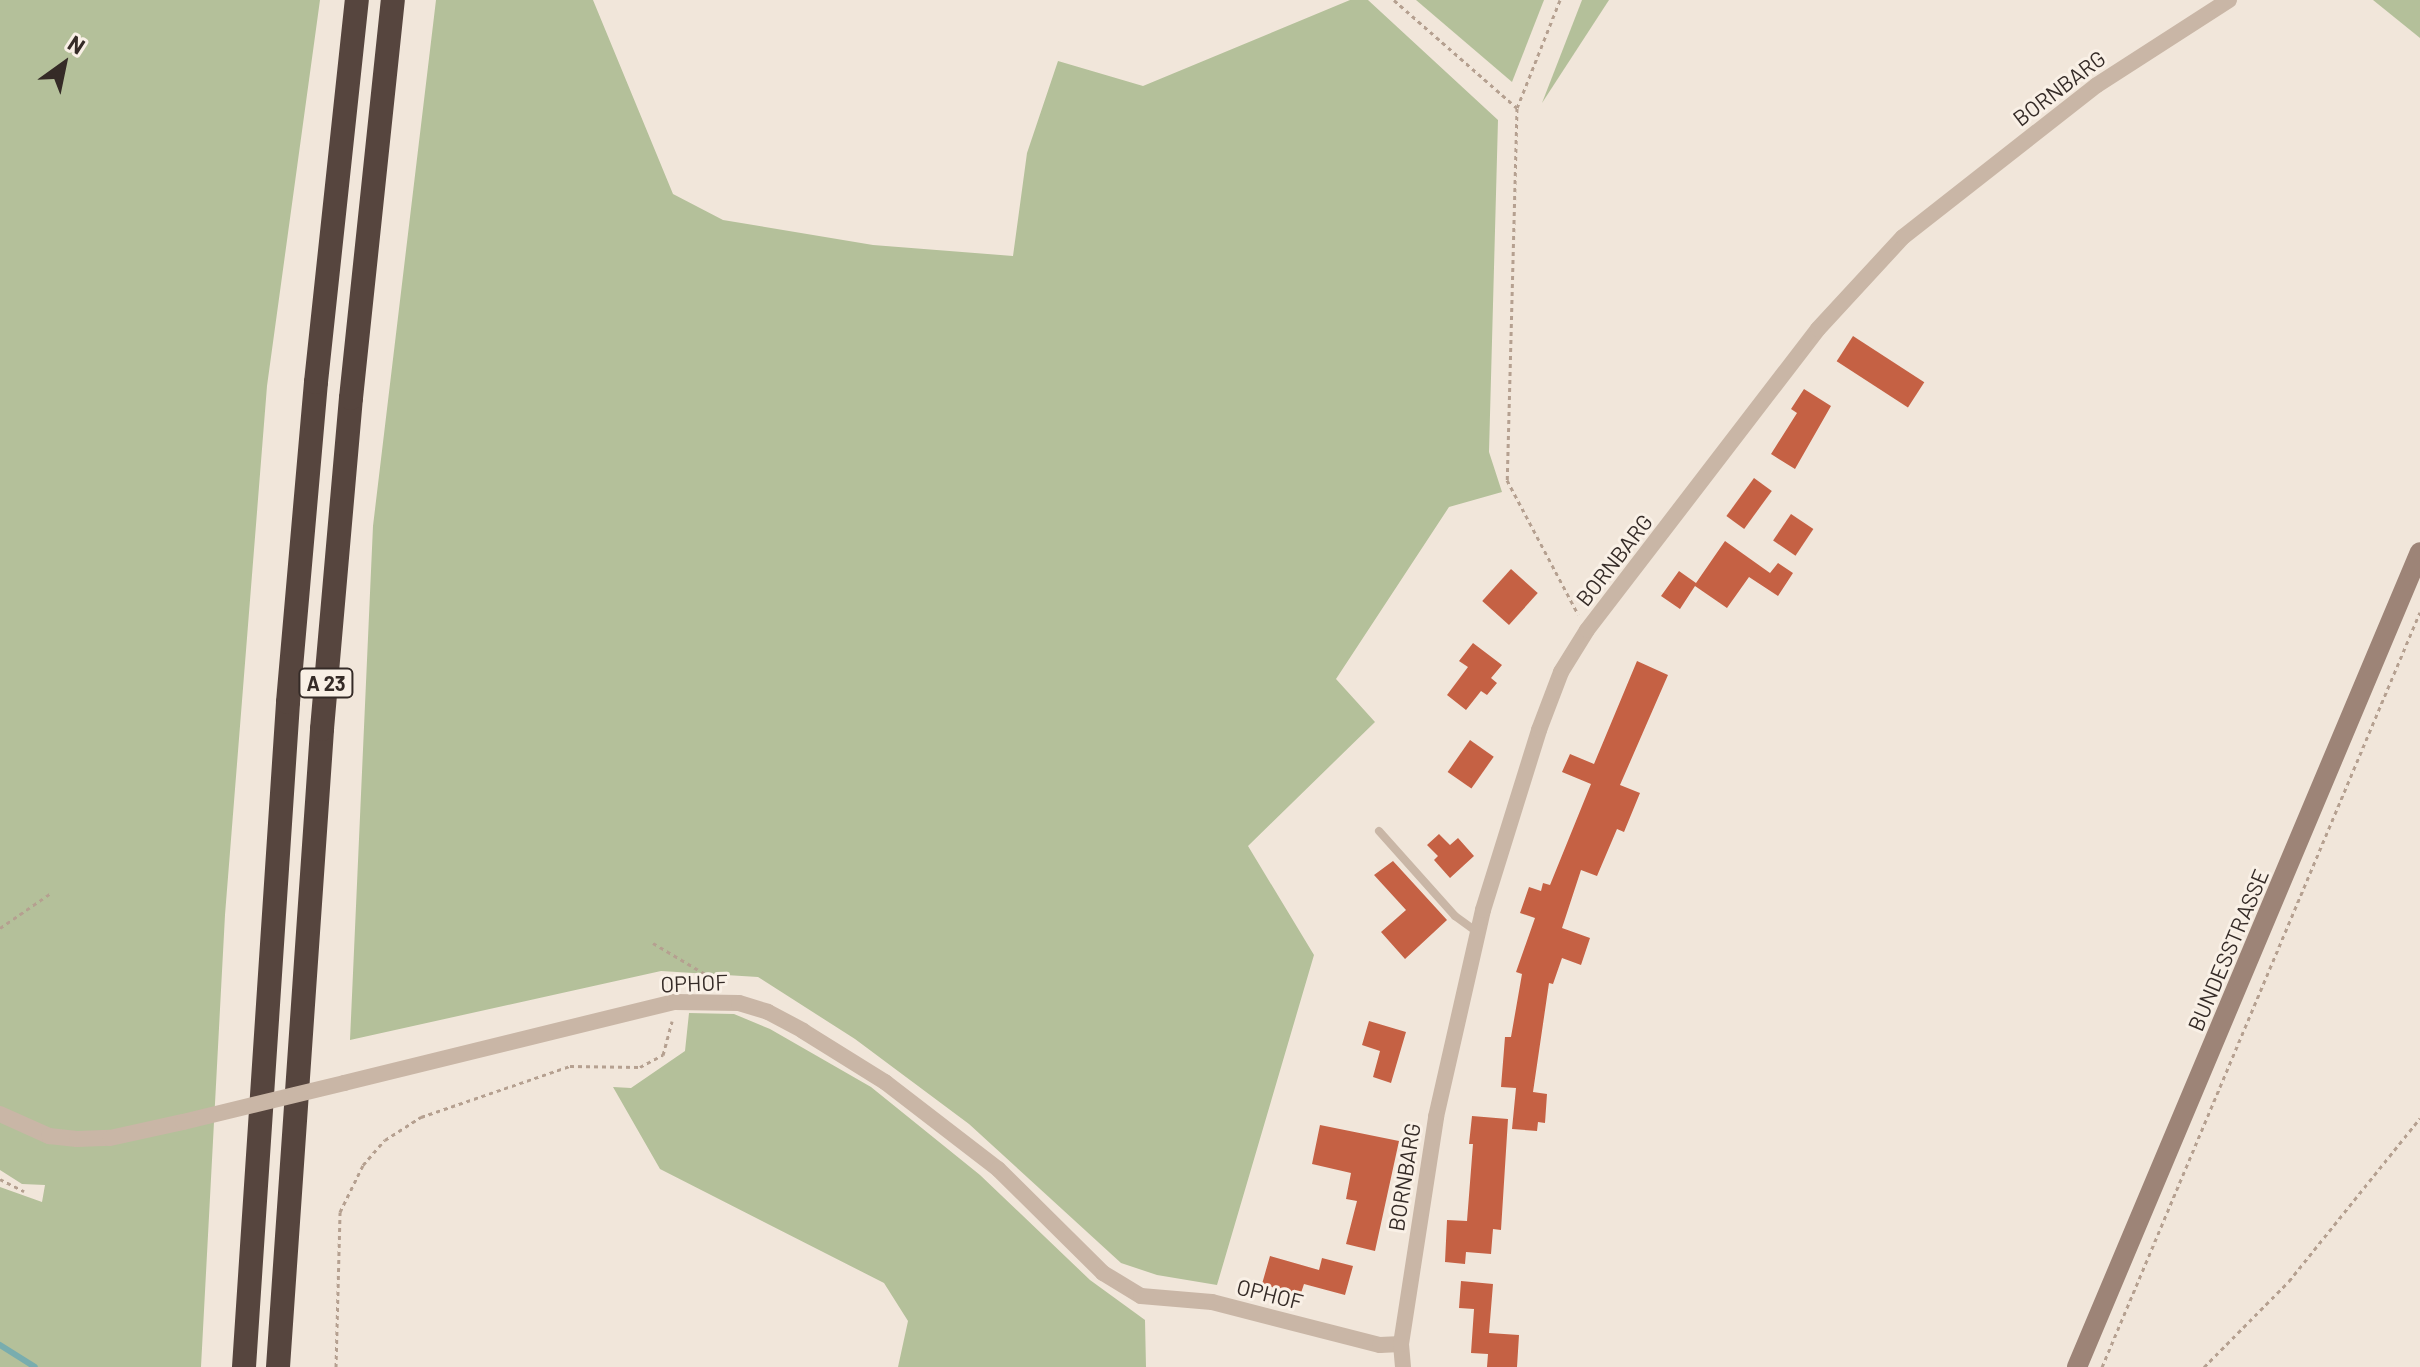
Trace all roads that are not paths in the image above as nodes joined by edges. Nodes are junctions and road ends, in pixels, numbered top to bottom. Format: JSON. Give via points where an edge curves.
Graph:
{"nodes":[{"id":1,"x":357,"y":0,"type":"edge"},
{"id":2,"x":393,"y":0,"type":"edge"},
{"id":3,"x":2229,"y":0,"type":"edge"},
{"id":4,"x":2420,"y":552,"type":"edge"},
{"id":5,"x":1379,"y":831,"type":"dead end"},
{"id":6,"x":1478,"y":933,"type":"junction"},
{"id":7,"x":0,"y":1114,"type":"edge"},
{"id":8,"x":1401,"y":1344,"type":"junction"},
{"id":9,"x":244,"y":1367,"type":"edge"},
{"id":10,"x":278,"y":1367,"type":"edge"},
{"id":11,"x":1403,"y":1367,"type":"edge"},
{"id":12,"x":2077,"y":1367,"type":"edge"}],
"edges":[{"from":1,"to":9,"type":"highway","number":"A 23","via":[[289,687]]},
{"from":2,"to":10,"type":"highway","number":"A 23","via":[[323,714]]},
{"from":3,"to":6,"type":"street","name":"BORNBARG","via":[[2097,85],[1903,237],[1818,329],[1587,630],[1561,672]]},
{"from":4,"to":12,"type":"street","name":"BUNDESSTRASSE"},
{"from":5,"to":6,"type":"lane","via":[[1461,923]]},
{"from":6,"to":8,"type":"street","name":"BORNBARG","via":[[1436,1117]]},
{"from":7,"to":8,"type":"street","name":"OPHOF","bridge":true,"via":[[49,1136],[110,1138],[675,1002],[739,1003],[768,1012],[873,1074],[998,1169],[1103,1273],[1141,1296],[1212,1302],[1380,1345]]},
{"from":8,"to":11,"type":"street","name":"BORNBARG"}]}
